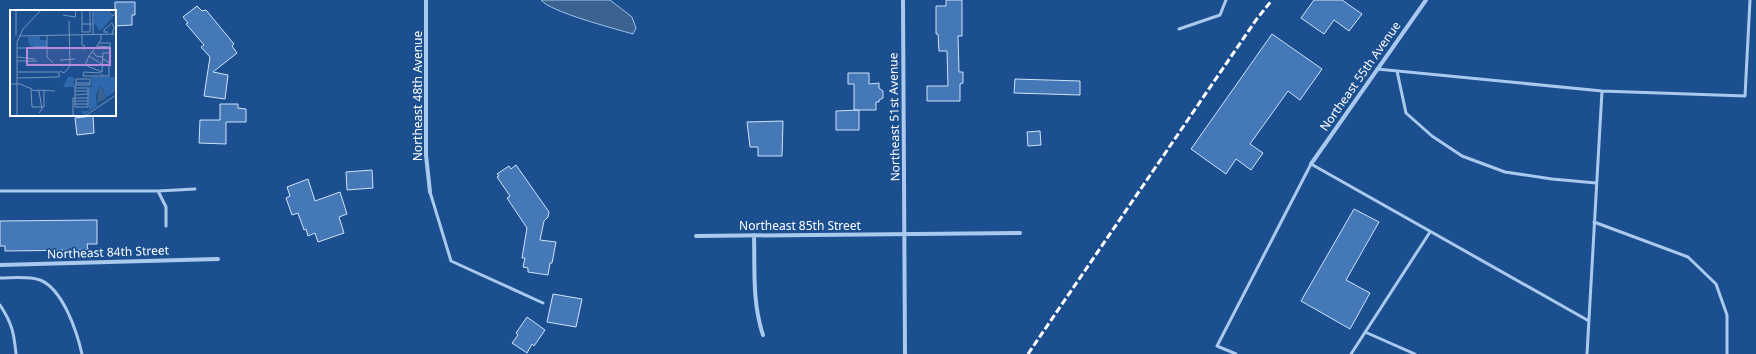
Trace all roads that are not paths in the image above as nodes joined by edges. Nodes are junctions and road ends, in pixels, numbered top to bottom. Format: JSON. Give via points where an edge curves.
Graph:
{"nodes":[{"id":1,"x":426,"y":0,"type":"edge"},
{"id":2,"x":902,"y":0,"type":"edge"},
{"id":3,"x":1226,"y":0,"type":"edge"},
{"id":4,"x":1426,"y":0,"type":"edge"},
{"id":5,"x":1750,"y":0,"type":"edge"},
{"id":6,"x":1179,"y":29,"type":"dead end"},
{"id":7,"x":1378,"y":69,"type":"junction"},
{"id":8,"x":1397,"y":71,"type":"junction"},
{"id":9,"x":1602,"y":91,"type":"junction"},
{"id":10,"x":1311,"y":164,"type":"junction"},
{"id":11,"x":1596,"y":183,"type":"junction"},
{"id":12,"x":195,"y":189,"type":"dead end"},
{"id":13,"x":0,"y":191,"type":"edge"},
{"id":14,"x":158,"y":191,"type":"junction"},
{"id":15,"x":430,"y":192,"type":"joint"},
{"id":16,"x":1594,"y":222,"type":"junction"},
{"id":17,"x":166,"y":226,"type":"dead end"},
{"id":18,"x":1430,"y":232,"type":"junction"},
{"id":19,"x":1020,"y":233,"type":"dead end"},
{"id":20,"x":905,"y":234,"type":"junction"},
{"id":21,"x":754,"y":235,"type":"junction"},
{"id":22,"x":696,"y":236,"type":"dead end"},
{"id":23,"x":218,"y":259,"type":"dead end"},
{"id":24,"x":0,"y":266,"type":"edge"},
{"id":25,"x":0,"y":278,"type":"edge"},
{"id":26,"x":543,"y":303,"type":"dead end"},
{"id":27,"x":0,"y":305,"type":"edge"},
{"id":28,"x":1589,"y":321,"type":"junction"},
{"id":29,"x":1365,"y":332,"type":"junction"},
{"id":30,"x":763,"y":334,"type":"dead end"},
{"id":31,"x":16,"y":354,"type":"edge"},
{"id":32,"x":82,"y":354,"type":"edge"},
{"id":33,"x":905,"y":354,"type":"edge"},
{"id":34,"x":1236,"y":354,"type":"edge"},
{"id":35,"x":1350,"y":354,"type":"edge"},
{"id":36,"x":1415,"y":354,"type":"edge"},
{"id":37,"x":1587,"y":354,"type":"edge"},
{"id":38,"x":1727,"y":354,"type":"edge"}],
"edges":[{"from":1,"to":15,"type":"street","name":"Northeast 48th Avenue","via":[[426,155]]},
{"from":2,"to":20,"type":"street","name":"Northeast 51st Avenue"},
{"from":3,"to":6,"type":"lane","via":[[1220,15]]},
{"from":4,"to":7,"type":"street","name":"Northeast 55th Avenue"},
{"from":5,"to":9,"type":"lane","via":[[1745,96]]},
{"from":7,"to":8,"type":"lane"},
{"from":7,"to":10,"type":"street","name":"Northeast 55th Avenue"},
{"from":8,"to":9,"type":"lane"},
{"from":8,"to":11,"type":"lane","via":[[1406,113],[1432,136],[1462,156],[1505,172]]},
{"from":9,"to":11,"type":"lane"},
{"from":10,"to":18,"type":"lane"},
{"from":10,"to":34,"type":"lane","via":[[1217,346]]},
{"from":11,"to":16,"type":"lane"},
{"from":12,"to":14,"type":"lane"},
{"from":13,"to":14,"type":"lane"},
{"from":14,"to":17,"type":"lane","via":[[166,207]]},
{"from":15,"to":26,"type":"lane","via":[[451,261]]},
{"from":16,"to":28,"type":"lane"},
{"from":16,"to":38,"type":"lane","via":[[1688,257],[1716,284],[1727,315]]},
{"from":18,"to":28,"type":"lane"},
{"from":18,"to":29,"type":"lane"},
{"from":19,"to":20,"type":"street","name":"Northeast 85th Street"},
{"from":20,"to":21,"type":"street","name":"Northeast 85th Street"},
{"from":20,"to":33,"type":"street","name":"Northeast 51st Avenue"},
{"from":21,"to":22,"type":"street","name":"Northeast 85th Street"},
{"from":21,"to":30,"type":"street","via":[[755,300]]},
{"from":23,"to":24,"type":"street","name":"Northeast 84th Street"},
{"from":25,"to":32,"type":"lane","via":[[30,278],[40,280],[49,286],[65,307]]},
{"from":27,"to":31,"type":"lane","via":[[14,334]]},
{"from":28,"to":37,"type":"lane"},
{"from":29,"to":35,"type":"lane"},
{"from":29,"to":36,"type":"lane"}]}
